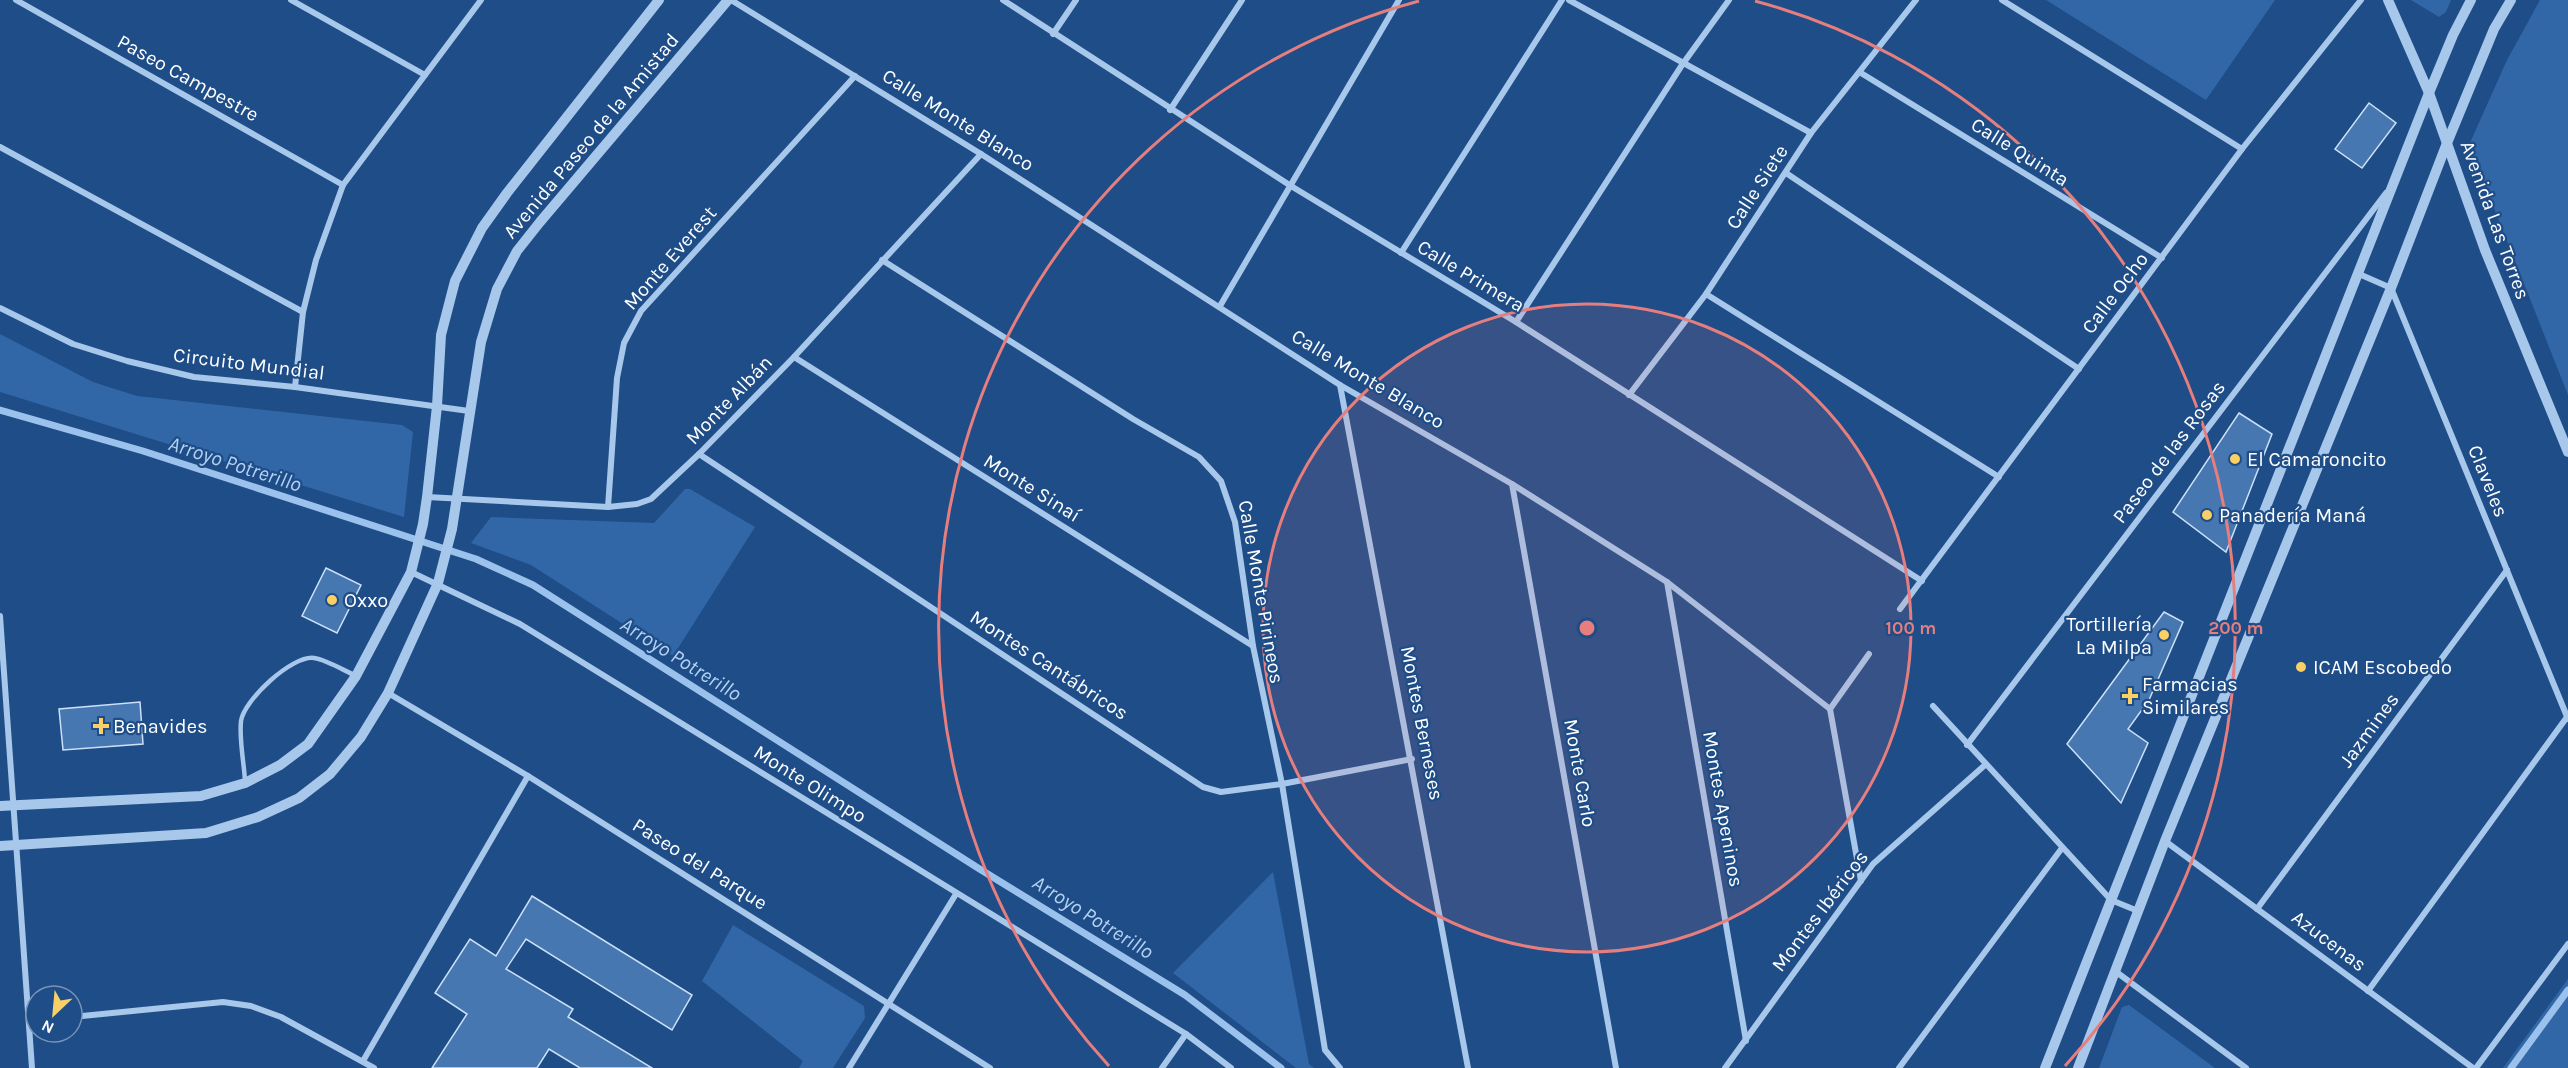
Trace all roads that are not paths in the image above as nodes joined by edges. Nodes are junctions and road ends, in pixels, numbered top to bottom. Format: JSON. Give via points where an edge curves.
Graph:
{"nodes":[{"id":1,"x":16,"y":0,"type":"edge"},
{"id":2,"x":291,"y":0,"type":"edge"},
{"id":3,"x":481,"y":0,"type":"edge"},
{"id":4,"x":659,"y":0,"type":"edge"},
{"id":5,"x":730,"y":0,"type":"edge"},
{"id":6,"x":1003,"y":0,"type":"edge"},
{"id":7,"x":1076,"y":0,"type":"edge"},
{"id":8,"x":1242,"y":0,"type":"edge"},
{"id":9,"x":1399,"y":0,"type":"edge"},
{"id":10,"x":1562,"y":0,"type":"edge"},
{"id":11,"x":1569,"y":0,"type":"edge"},
{"id":12,"x":1728,"y":0,"type":"edge"},
{"id":13,"x":1916,"y":0,"type":"edge"},
{"id":14,"x":2002,"y":0,"type":"edge"},
{"id":15,"x":2361,"y":0,"type":"edge"},
{"id":16,"x":2388,"y":0,"type":"edge"},
{"id":17,"x":2471,"y":0,"type":"edge"},
{"id":18,"x":2511,"y":0,"type":"edge"},
{"id":19,"x":1053,"y":34,"type":"junction"},
{"id":20,"x":1682,"y":64,"type":"junction"},
{"id":21,"x":1861,"y":73,"type":"junction"},
{"id":22,"x":425,"y":75,"type":"junction"},
{"id":23,"x":855,"y":76,"type":"junction"},
{"id":24,"x":2429,"y":93,"type":"junction"},
{"id":25,"x":1170,"y":110,"type":"junction"},
{"id":26,"x":1811,"y":133,"type":"junction"},
{"id":27,"x":2447,"y":143,"type":"junction"},
{"id":28,"x":0,"y":147,"type":"edge"},
{"id":29,"x":2242,"y":149,"type":"junction"},
{"id":30,"x":981,"y":154,"type":"junction"},
{"id":31,"x":1785,"y":173,"type":"junction"},
{"id":32,"x":2396,"y":180,"type":"junction"},
{"id":33,"x":343,"y":185,"type":"junction"},
{"id":34,"x":1291,"y":186,"type":"junction"},
{"id":35,"x":1401,"y":253,"type":"junction"},
{"id":36,"x":2162,"y":258,"type":"junction"},
{"id":37,"x":882,"y":260,"type":"junction"},
{"id":38,"x":2359,"y":274,"type":"junction"},
{"id":39,"x":2391,"y":288,"type":"junction"},
{"id":40,"x":1706,"y":294,"type":"junction"},
{"id":41,"x":1220,"y":306,"type":"junction"},
{"id":42,"x":0,"y":308,"type":"edge"},
{"id":43,"x":303,"y":312,"type":"junction"},
{"id":44,"x":1516,"y":322,"type":"junction"},
{"id":45,"x":794,"y":357,"type":"junction"},
{"id":46,"x":2079,"y":369,"type":"junction"},
{"id":47,"x":1340,"y":385,"type":"junction"},
{"id":48,"x":295,"y":387,"type":"junction"},
{"id":49,"x":1629,"y":395,"type":"junction"},
{"id":50,"x":437,"y":405,"type":"junction"},
{"id":51,"x":469,"y":411,"type":"junction"},
{"id":52,"x":2568,"y":452,"type":"edge"},
{"id":53,"x":699,"y":454,"type":"junction"},
{"id":54,"x":1999,"y":477,"type":"junction"},
{"id":55,"x":1512,"y":484,"type":"junction"},
{"id":56,"x":427,"y":497,"type":"junction"},
{"id":57,"x":456,"y":500,"type":"junction"},
{"id":58,"x":608,"y":507,"type":"junction"},
{"id":59,"x":2507,"y":570,"type":"junction"},
{"id":60,"x":411,"y":572,"type":"junction"},
{"id":61,"x":1922,"y":581,"type":"junction"},
{"id":62,"x":1667,"y":582,"type":"junction"},
{"id":63,"x":438,"y":583,"type":"junction"},
{"id":64,"x":1900,"y":609,"type":"dead end"},
{"id":65,"x":0,"y":616,"type":"edge"},
{"id":66,"x":1,"y":635,"type":"edge"},
{"id":67,"x":1252,"y":646,"type":"junction"},
{"id":68,"x":1869,"y":654,"type":"dead end"},
{"id":69,"x":356,"y":676,"type":"junction"},
{"id":70,"x":388,"y":693,"type":"junction"},
{"id":71,"x":1933,"y":706,"type":"dead end"},
{"id":72,"x":1830,"y":709,"type":"junction"},
{"id":73,"x":2568,"y":718,"type":"edge"},
{"id":74,"x":1967,"y":745,"type":"junction"},
{"id":75,"x":1412,"y":759,"type":"junction"},
{"id":76,"x":1985,"y":765,"type":"junction"},
{"id":77,"x":528,"y":776,"type":"junction"},
{"id":78,"x":245,"y":783,"type":"junction"},
{"id":79,"x":1281,"y":784,"type":"junction"},
{"id":80,"x":14,"y":805,"type":"junction"},
{"id":81,"x":0,"y":806,"type":"edge"},
{"id":82,"x":2165,"y":840,"type":"junction"},
{"id":83,"x":16,"y":845,"type":"junction"},
{"id":84,"x":0,"y":846,"type":"edge"},
{"id":85,"x":2062,"y":848,"type":"junction"},
{"id":86,"x":1861,"y":881,"type":"junction"},
{"id":87,"x":956,"y":894,"type":"junction"},
{"id":88,"x":2111,"y":900,"type":"junction"},
{"id":89,"x":2257,"y":909,"type":"junction"},
{"id":90,"x":2138,"y":911,"type":"junction"},
{"id":91,"x":2568,"y":944,"type":"edge"},
{"id":92,"x":2115,"y":971,"type":"junction"},
{"id":93,"x":30,"y":984,"type":"edge"},
{"id":94,"x":2368,"y":991,"type":"junction"},
{"id":95,"x":890,"y":1003,"type":"junction"},
{"id":96,"x":84,"y":1016,"type":"edge"},
{"id":97,"x":1186,"y":1034,"type":"junction"},
{"id":98,"x":1746,"y":1041,"type":"junction"},
{"id":99,"x":32,"y":1044,"type":"edge"},
{"id":100,"x":363,"y":1061,"type":"junction"},
{"id":101,"x":32,"y":1068,"type":"edge"},
{"id":102,"x":374,"y":1068,"type":"edge"},
{"id":103,"x":849,"y":1068,"type":"edge"},
{"id":104,"x":990,"y":1068,"type":"edge"},
{"id":105,"x":1162,"y":1068,"type":"edge"},
{"id":106,"x":1232,"y":1068,"type":"edge"},
{"id":107,"x":1340,"y":1068,"type":"edge"},
{"id":108,"x":1468,"y":1068,"type":"edge"},
{"id":109,"x":1616,"y":1068,"type":"edge"},
{"id":110,"x":1725,"y":1068,"type":"edge"},
{"id":111,"x":1899,"y":1068,"type":"edge"},
{"id":112,"x":2045,"y":1068,"type":"edge"},
{"id":113,"x":2078,"y":1068,"type":"edge"},
{"id":114,"x":2246,"y":1068,"type":"edge"},
{"id":115,"x":2474,"y":1068,"type":"edge"}],
"edges":[{"from":1,"to":33,"type":"street","name":"Paseo Campestre"},
{"from":2,"to":22,"type":"street"},
{"from":3,"to":22,"type":"street"},
{"from":4,"to":50,"type":"street","name":"Avenida Paseo de la Amistad","via":[[482,228],[455,281],[441,335]]},
{"from":5,"to":23,"type":"street","name":"Calle Monte Blanco"},
{"from":5,"to":51,"type":"street","name":"Avenida Paseo de la Amistad","via":[[518,251],[497,289],[481,342]]},
{"from":6,"to":19,"type":"street","name":"Calle Primera"},
{"from":7,"to":19,"type":"street"},
{"from":8,"to":25,"type":"street"},
{"from":9,"to":34,"type":"street"},
{"from":10,"to":35,"type":"street"},
{"from":11,"to":20,"type":"street"},
{"from":12,"to":20,"type":"street"},
{"from":13,"to":21,"type":"street","name":"Calle Siete"},
{"from":14,"to":29,"type":"street"},
{"from":15,"to":29,"type":"street","name":"Calle Ocho"},
{"from":16,"to":24,"type":"street","name":"Avenida Las Torres"},
{"from":17,"to":24,"type":"street"},
{"from":18,"to":27,"type":"street","via":[[2494,29]]},
{"from":19,"to":25,"type":"street","name":"Calle Primera"},
{"from":20,"to":26,"type":"street"},
{"from":20,"to":44,"type":"street"},
{"from":21,"to":26,"type":"street","name":"Calle Siete"},
{"from":21,"to":36,"type":"street","name":"Calle Quinta"},
{"from":22,"to":33,"type":"street"},
{"from":23,"to":30,"type":"street","name":"Calle Monte Blanco"},
{"from":23,"to":58,"type":"street","name":"Monte Everest","via":[[641,311],[624,343],[616,378]]},
{"from":24,"to":27,"type":"street","name":"Avenida Las Torres"},
{"from":24,"to":32,"type":"street"},
{"from":25,"to":34,"type":"street","name":"Calle Primera"},
{"from":26,"to":31,"type":"street","name":"Calle Siete"},
{"from":27,"to":39,"type":"street"},
{"from":27,"to":52,"type":"street","name":"Avenida Las Torres","via":[[2485,250]]},
{"from":28,"to":43,"type":"street"},
{"from":29,"to":36,"type":"street","name":"Calle Ocho"},
{"from":30,"to":37,"type":"street","name":"Monte Albán"},
{"from":30,"to":41,"type":"street","name":"Calle Monte Blanco"},
{"from":31,"to":40,"type":"street","name":"Calle Siete"},
{"from":31,"to":46,"type":"street"},
{"from":32,"to":38,"type":"street"},
{"from":32,"to":74,"type":"street","name":"Paseo de las Rosas"},
{"from":33,"to":43,"type":"street","via":[[316,260]]},
{"from":34,"to":35,"type":"street","name":"Calle Primera"},
{"from":34,"to":41,"type":"street"},
{"from":35,"to":44,"type":"street","name":"Calle Primera"},
{"from":36,"to":46,"type":"street","name":"Calle Ocho"},
{"from":37,"to":45,"type":"street","name":"Monte Albán"},
{"from":37,"to":67,"type":"street","name":"Calle Monte Pirineos","via":[[1199,457],[1221,481],[1230,503]]},
{"from":38,"to":39,"type":"street"},
{"from":38,"to":88,"type":"street"},
{"from":39,"to":59,"type":"street","name":"Claveles"},
{"from":39,"to":82,"type":"street"},
{"from":40,"to":49,"type":"street","name":"Calle Siete"},
{"from":40,"to":54,"type":"street"},
{"from":41,"to":47,"type":"street","name":"Calle Monte Blanco"},
{"from":42,"to":48,"type":"street","name":"Circuito Mundial","via":[[73,344],[127,361],[194,377]]},
{"from":43,"to":48,"type":"street"},
{"from":44,"to":49,"type":"street","name":"Calle Primera"},
{"from":45,"to":53,"type":"street","name":"Monte Albán"},
{"from":45,"to":67,"type":"street","name":"Monte Sinaí"},
{"from":46,"to":54,"type":"street","name":"Calle Ocho"},
{"from":47,"to":55,"type":"street","name":"Calle Monte Blanco"},
{"from":47,"to":75,"type":"street","name":"Montes Berneses"},
{"from":48,"to":50,"type":"street","name":"Circuito Mundial"},
{"from":49,"to":61,"type":"street","name":"Calle Primera"},
{"from":50,"to":51,"type":"street","name":"Circuito Mundial"},
{"from":50,"to":56,"type":"street","name":"Avenida Paseo de la Amistad"},
{"from":51,"to":57,"type":"street","name":"Avenida Paseo de la Amistad"},
{"from":53,"to":58,"type":"street","name":"Monte Albán","via":[[651,499]]},
{"from":53,"to":79,"type":"street","name":"Montes Cantábricos","via":[[1203,787],[1221,792]]},
{"from":54,"to":61,"type":"street","name":"Calle Ocho"},
{"from":55,"to":62,"type":"street","name":"Calle Monte Blanco"},
{"from":55,"to":109,"type":"street","name":"Monte Carlo"},
{"from":56,"to":57,"type":"street","name":"Monte Albán"},
{"from":56,"to":60,"type":"street","name":"Avenida Paseo de la Amistad"},
{"from":57,"to":58,"type":"street","name":"Monte Albán"},
{"from":57,"to":63,"type":"street","name":"Avenida Paseo de la Amistad"},
{"from":59,"to":73,"type":"street","name":"Claveles"},
{"from":59,"to":89,"type":"street","name":"Jazmines"},
{"from":60,"to":63,"type":"street","name":"Monte Olimpo"},
{"from":60,"to":69,"type":"street","name":"Avenida Paseo de la Amistad"},
{"from":61,"to":64,"type":"street","name":"Calle Ocho"},
{"from":62,"to":72,"type":"street","name":"Calle Monte Blanco"},
{"from":62,"to":98,"type":"street","name":"Montes Apeninos"},
{"from":63,"to":70,"type":"street","name":"Avenida Paseo de la Amistad"},
{"from":63,"to":87,"type":"street","name":"Monte Olimpo","via":[[520,624]]},
{"from":65,"to":66,"type":"street"},
{"from":66,"to":80,"type":"street"},
{"from":67,"to":79,"type":"street","name":"Calle Monte Pirineos"},
{"from":68,"to":72,"type":"street"},
{"from":69,"to":78,"type":"street","name":"Avenida Paseo de la Amistad","via":[[308,744],[280,765]]},
{"from":69,"to":78,"type":"lane","via":[[316,658],[306,658],[252,697],[241,722]]},
{"from":70,"to":77,"type":"street","name":"Paseo del Parque"},
{"from":70,"to":83,"type":"street","name":"Avenida Paseo de la Amistad","via":[[361,737],[330,774],[299,798],[258,817],[206,833]]},
{"from":71,"to":74,"type":"street"},
{"from":72,"to":86,"type":"street"},
{"from":73,"to":94,"type":"street"},
{"from":74,"to":76,"type":"street"},
{"from":75,"to":79,"type":"street","name":"Montes Cantábricos"},
{"from":75,"to":108,"type":"street","name":"Montes Berneses"},
{"from":76,"to":85,"type":"street"},
{"from":76,"to":86,"type":"street","name":"Montes Ibéricos","via":[[1873,864]]},
{"from":77,"to":95,"type":"street","name":"Paseo del Parque"},
{"from":77,"to":100,"type":"street"},
{"from":78,"to":80,"type":"street","name":"Avenida Paseo de la Amistad","via":[[201,796]]},
{"from":79,"to":107,"type":"street","name":"Calle Monte Pirineos","via":[[1325,1050]]},
{"from":80,"to":81,"type":"street","name":"Avenida Paseo de la Amistad"},
{"from":80,"to":83,"type":"street"},
{"from":82,"to":89,"type":"street","name":"Azucenas"},
{"from":82,"to":90,"type":"street"},
{"from":83,"to":84,"type":"street","name":"Avenida Paseo de la Amistad"},
{"from":83,"to":93,"type":"street"},
{"from":85,"to":88,"type":"street"},
{"from":85,"to":111,"type":"street"},
{"from":86,"to":98,"type":"street","name":"Montes Ibéricos"},
{"from":87,"to":95,"type":"street"},
{"from":87,"to":97,"type":"street","name":"Monte Olimpo"},
{"from":88,"to":90,"type":"street"},
{"from":88,"to":112,"type":"street"},
{"from":89,"to":94,"type":"street","name":"Azucenas"},
{"from":90,"to":92,"type":"street"},
{"from":91,"to":115,"type":"street"},
{"from":92,"to":113,"type":"street"},
{"from":92,"to":114,"type":"street"},
{"from":94,"to":115,"type":"street","name":"Azucenas"},
{"from":95,"to":103,"type":"street"},
{"from":95,"to":104,"type":"street","name":"Paseo del Parque"},
{"from":96,"to":100,"type":"street","via":[[223,1002],[251,1006],[281,1017]]},
{"from":97,"to":105,"type":"street"},
{"from":97,"to":106,"type":"street","name":"Monte Olimpo"},
{"from":98,"to":110,"type":"street","name":"Montes Ibéricos"},
{"from":99,"to":101,"type":"street"},
{"from":100,"to":102,"type":"street"}]}
